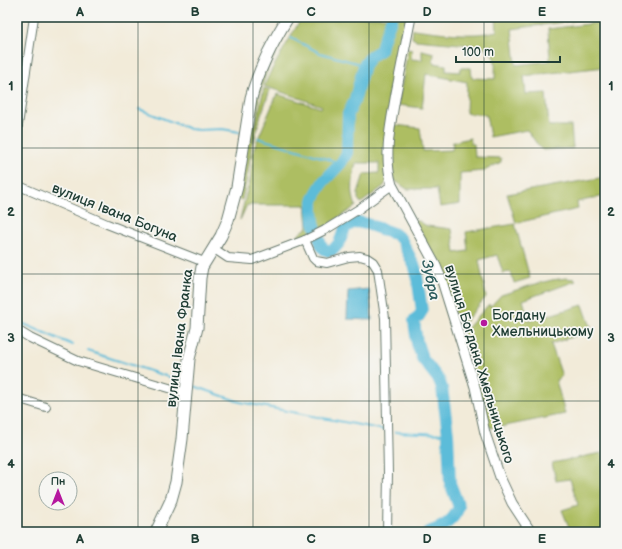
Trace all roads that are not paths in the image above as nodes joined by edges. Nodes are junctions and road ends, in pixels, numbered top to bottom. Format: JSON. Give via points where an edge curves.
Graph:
{"nodes":[{"id":1,"x":34,"y":17,"type":"edge"},
{"id":2,"x":288,"y":17,"type":"edge"},
{"id":3,"x":411,"y":17,"type":"edge"},
{"id":4,"x":17,"y":132,"type":"edge"},
{"id":5,"x":17,"y":184,"type":"edge"},
{"id":6,"x":392,"y":184,"type":"junction"},
{"id":7,"x":309,"y":238,"type":"junction"},
{"id":8,"x":213,"y":248,"type":"junction"},
{"id":9,"x":204,"y":262,"type":"junction"},
{"id":10,"x":17,"y":330,"type":"edge"},
{"id":11,"x":186,"y":393,"type":"junction"},
{"id":12,"x":17,"y":398,"type":"edge"},
{"id":13,"x":46,"y":407,"type":"dead end"},
{"id":14,"x":156,"y":532,"type":"edge"},
{"id":15,"x":387,"y":532,"type":"edge"},
{"id":16,"x":531,"y":532,"type":"edge"}],
"edges":[{"from":1,"to":4,"type":"street"},
{"from":2,"to":8,"type":"main road","name":"вулиця Івана Франка","via":[[266,56],[255,84],[234,201],[225,227]]},
{"from":3,"to":6,"type":"street","name":"вулиця Богдана Хмельницького","via":[[388,140],[388,169]]},
{"from":5,"to":9,"type":"street","name":"вулиця Івана Богуна","via":[[107,224]]},
{"from":6,"to":7,"type":"street","via":[[359,209]]},
{"from":6,"to":16,"type":"street","name":"вулиця Богдана Хмельницького","via":[[441,278],[475,387],[485,433],[500,476],[512,503]]},
{"from":7,"to":8,"type":"street","via":[[252,260],[228,258]]},
{"from":7,"to":15,"type":"street","via":[[316,261],[327,263],[360,256],[376,265],[379,274],[385,318]]},
{"from":8,"to":9,"type":"main road","name":"вулиця Івана Франка"},
{"from":9,"to":11,"type":"main road","name":"вулиця Івана Франка","via":[[200,278],[197,328],[189,359]]},
{"from":10,"to":11,"type":"street","via":[[78,361]]},
{"from":11,"to":14,"type":"main road","name":"вулиця Івана Франка","via":[[176,482],[171,500]]},
{"from":12,"to":13,"type":"street"}]}
